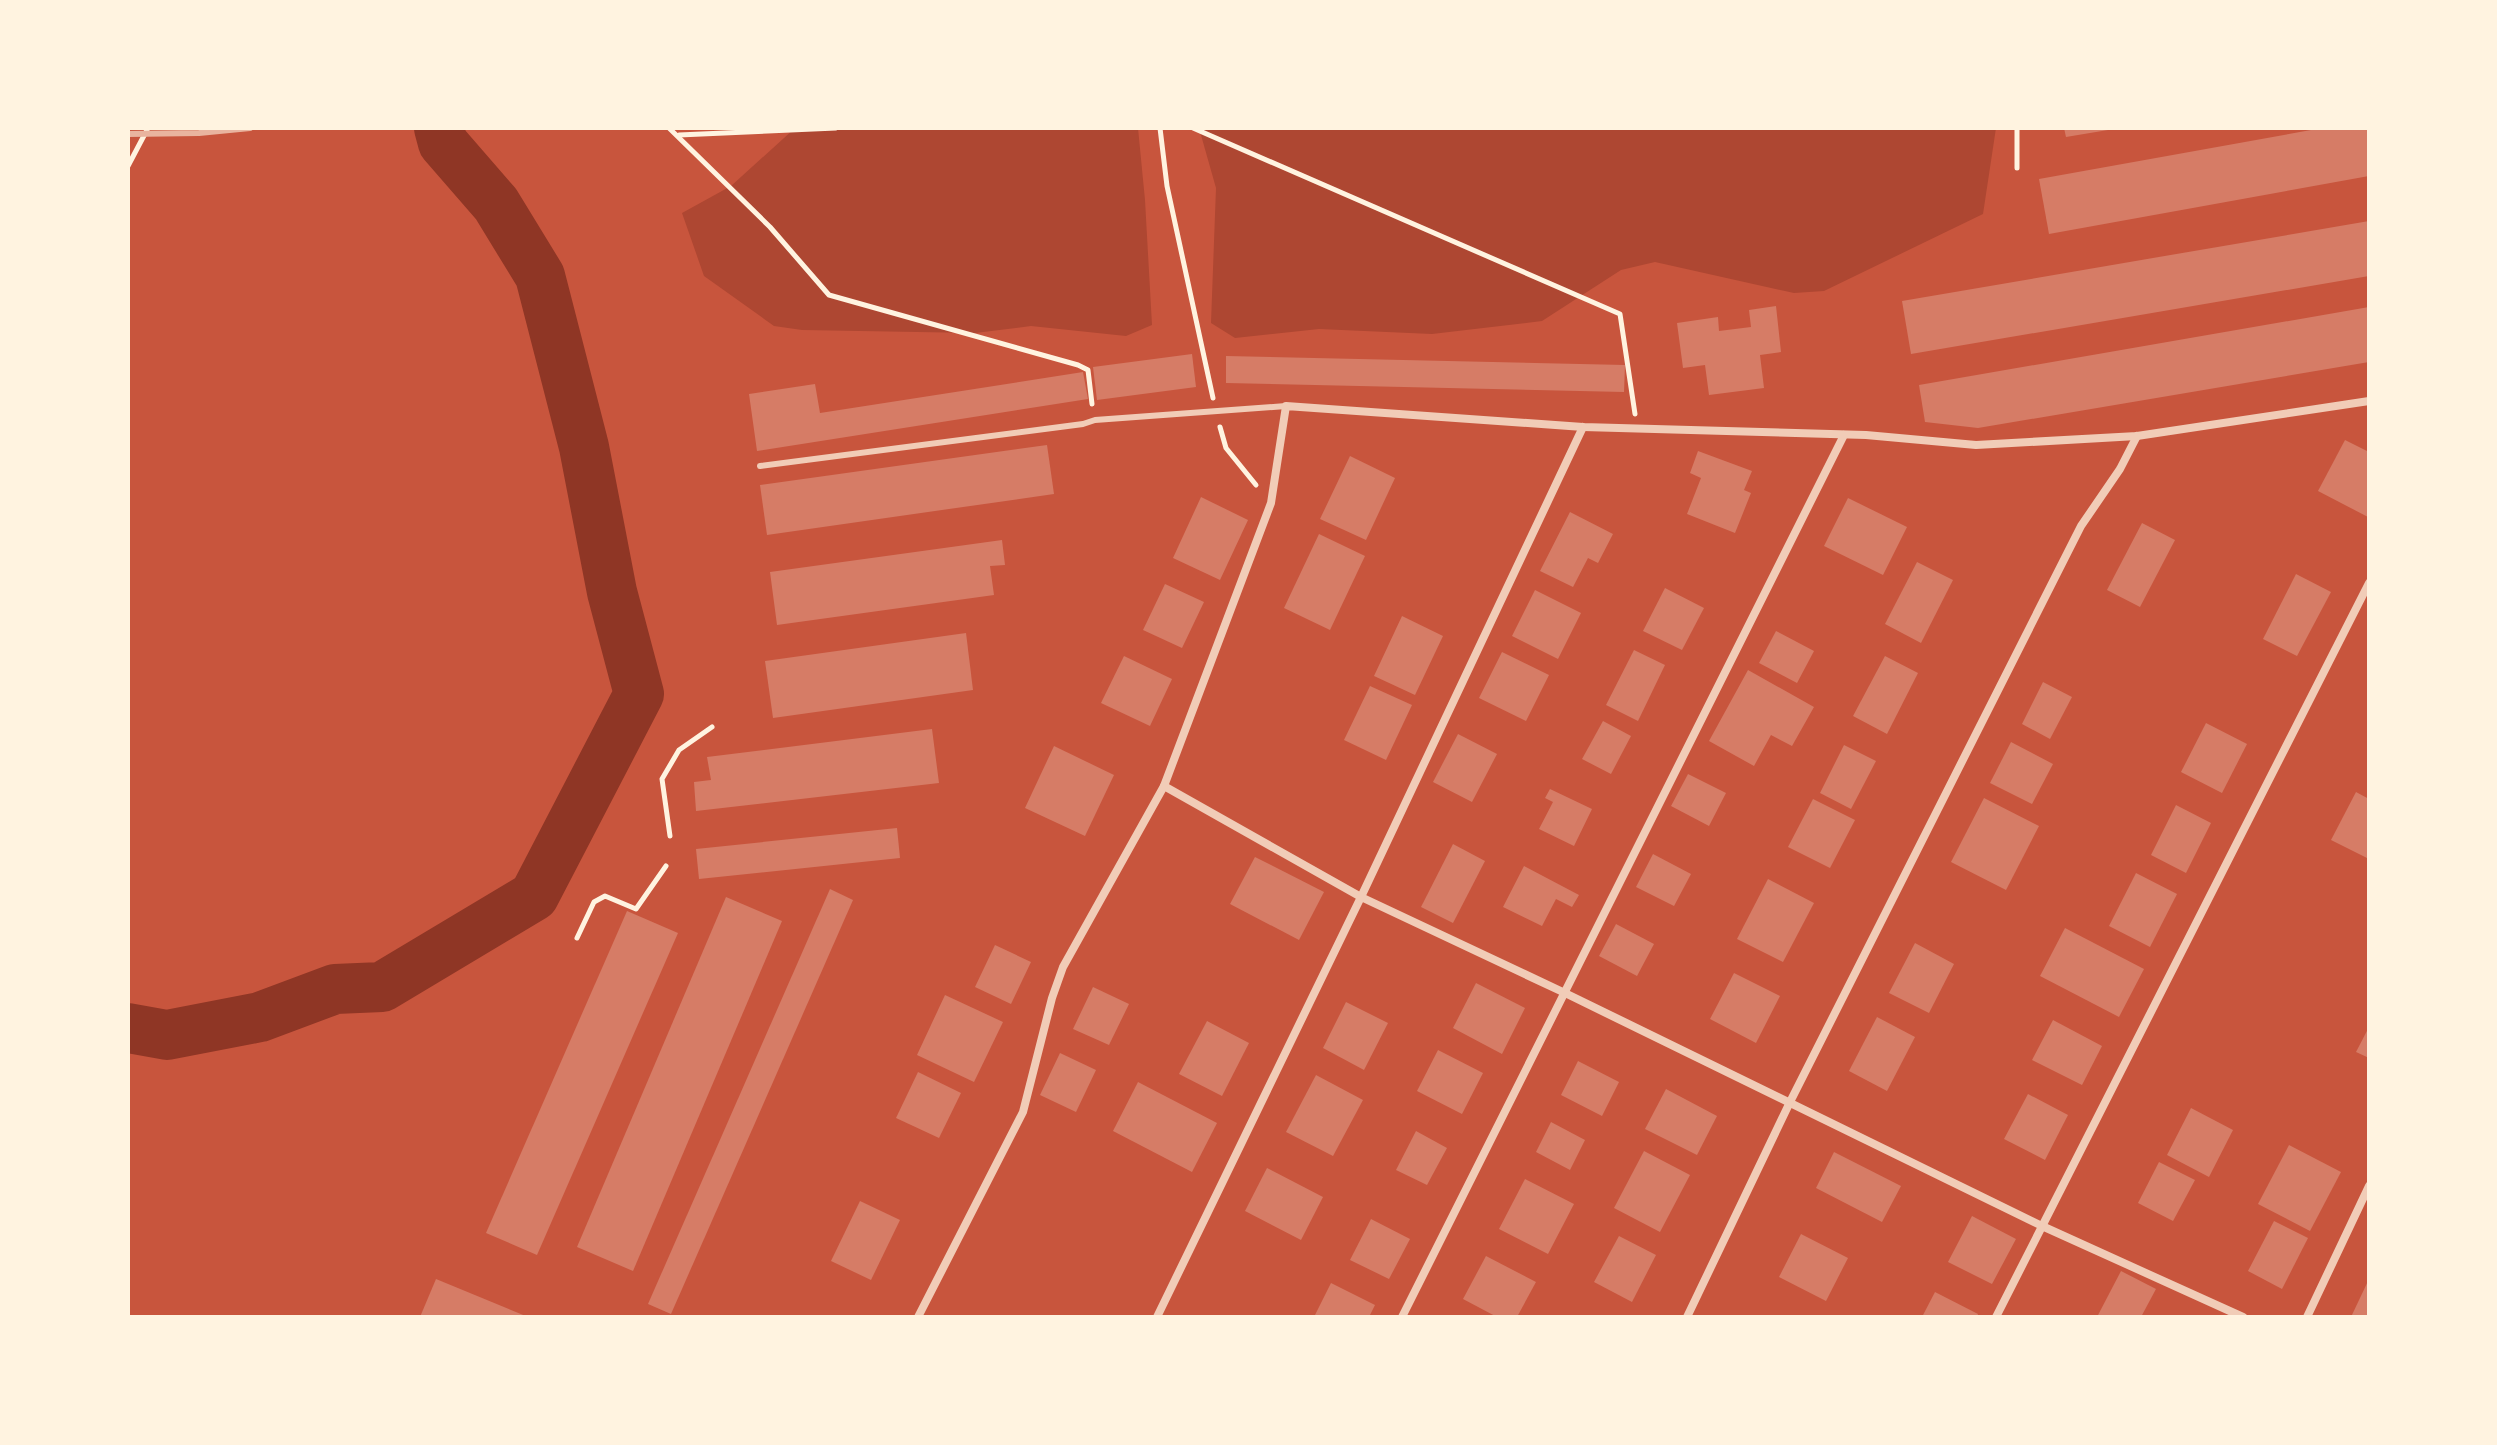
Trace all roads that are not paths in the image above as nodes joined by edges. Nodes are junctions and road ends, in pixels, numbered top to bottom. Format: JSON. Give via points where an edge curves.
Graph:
{"nodes":[{"id":1,"x":2369,"y":401,"type":"edge"},
{"id":2,"x":1286,"y":406,"type":"junction"},
{"id":3,"x":1583,"y":427,"type":"junction"},
{"id":4,"x":1844,"y":435,"type":"junction"},
{"id":5,"x":2137,"y":436,"type":"junction"},
{"id":6,"x":760,"y":466,"type":"dead end"},
{"id":7,"x":2369,"y":583,"type":"edge"},
{"id":8,"x":1164,"y":786,"type":"junction"},
{"id":9,"x":1361,"y":897,"type":"junction"},
{"id":10,"x":1565,"y":993,"type":"junction"},
{"id":11,"x":1790,"y":1102,"type":"junction"},
{"id":12,"x":2369,"y":1186,"type":"edge"},
{"id":13,"x":2042,"y":1226,"type":"junction"},
{"id":14,"x":918,"y":1317,"type":"edge"},
{"id":15,"x":1157,"y":1317,"type":"edge"},
{"id":16,"x":1402,"y":1317,"type":"edge"},
{"id":17,"x":1687,"y":1317,"type":"edge"},
{"id":18,"x":1996,"y":1317,"type":"edge"},
{"id":19,"x":2243,"y":1317,"type":"edge"},
{"id":20,"x":2307,"y":1317,"type":"edge"}],
"edges":[{"from":1,"to":5,"type":"street"},
{"from":2,"to":3,"type":"street"},
{"from":2,"to":6,"type":"lane","via":[[1095,420]]},
{"from":2,"to":8,"type":"street","via":[[1271,503]]},
{"from":3,"to":4,"type":"street"},
{"from":3,"to":9,"type":"street"},
{"from":4,"to":5,"type":"street","via":[[1976,445]]},
{"from":4,"to":10,"type":"street"},
{"from":5,"to":11,"type":"street","via":[[2081,526]]},
{"from":7,"to":13,"type":"street"},
{"from":8,"to":9,"type":"street"},
{"from":8,"to":14,"type":"street","via":[[1063,967],[1023,1112]]},
{"from":9,"to":10,"type":"street"},
{"from":9,"to":15,"type":"street"},
{"from":10,"to":11,"type":"street"},
{"from":10,"to":16,"type":"street"},
{"from":11,"to":13,"type":"street"},
{"from":11,"to":17,"type":"street"},
{"from":12,"to":20,"type":"street"},
{"from":13,"to":18,"type":"street"},
{"from":13,"to":19,"type":"street"}]}
